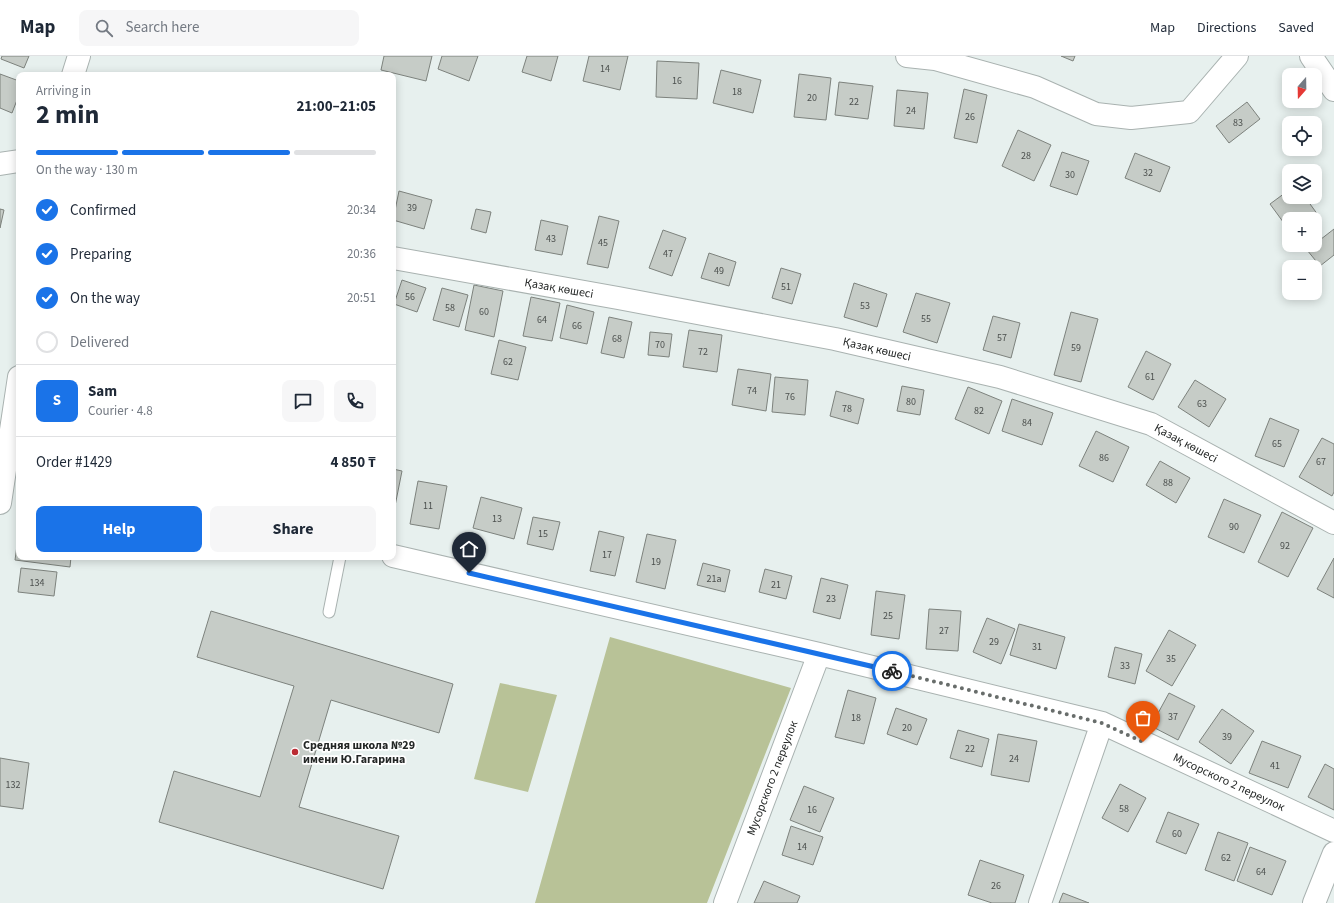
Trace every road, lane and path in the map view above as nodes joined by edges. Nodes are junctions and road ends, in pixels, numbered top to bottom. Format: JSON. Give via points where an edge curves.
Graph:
{"nodes":[{"id":1,"x":79,"y":56,"type":"edge"},
{"id":2,"x":907,"y":56,"type":"edge"},
{"id":3,"x":1237,"y":56,"type":"edge"},
{"id":4,"x":1311,"y":56,"type":"edge"},
{"id":5,"x":74,"y":72,"type":"edge"},
{"id":6,"x":1334,"y":90,"type":"edge"},
{"id":7,"x":16,"y":161,"type":"edge"},
{"id":8,"x":0,"y":164,"type":"edge"},
{"id":9,"x":396,"y":259,"type":"edge"},
{"id":10,"x":16,"y":417,"type":"edge"},
{"id":11,"x":12,"y":470,"type":"edge"},
{"id":12,"x":0,"y":503,"type":"edge"},
{"id":13,"x":1334,"y":523,"type":"edge"},
{"id":14,"x":396,"y":557,"type":"edge"},
{"id":15,"x":339,"y":560,"type":"edge"},
{"id":16,"x":329,"y":612,"type":"dead end"},
{"id":17,"x":819,"y":654,"type":"junction"},
{"id":18,"x":1102,"y":723,"type":"junction"},
{"id":19,"x":1334,"y":831,"type":"edge"},
{"id":20,"x":1334,"y":853,"type":"edge"},
{"id":21,"x":725,"y":903,"type":"edge"},
{"id":22,"x":1040,"y":903,"type":"edge"},
{"id":23,"x":1314,"y":903,"type":"edge"}],
"edges":[{"from":1,"to":5,"type":"street"},
{"from":2,"to":3,"type":"street","via":[[935,59],[1036,87],[1096,114],[1131,118],[1189,112]]},
{"from":4,"to":6,"type":"street"},
{"from":7,"to":8,"type":"street"},
{"from":9,"to":13,"type":"street","name":"Қазақ көшесі","via":[[835,339],[1000,376],[1151,424]]},
{"from":10,"to":11,"type":"street"},
{"from":11,"to":12,"type":"street"},
{"from":14,"to":17,"type":"street","name":"Мусорского 2 переулок"},
{"from":15,"to":16,"type":"lane"},
{"from":17,"to":18,"type":"street","name":"Мусорского 2 переулок"},
{"from":17,"to":21,"type":"street","name":"Мусорского 2 переулок"},
{"from":18,"to":19,"type":"street","name":"Мусорского 2 переулок"},
{"from":18,"to":22,"type":"street"},
{"from":20,"to":23,"type":"street"}]}
